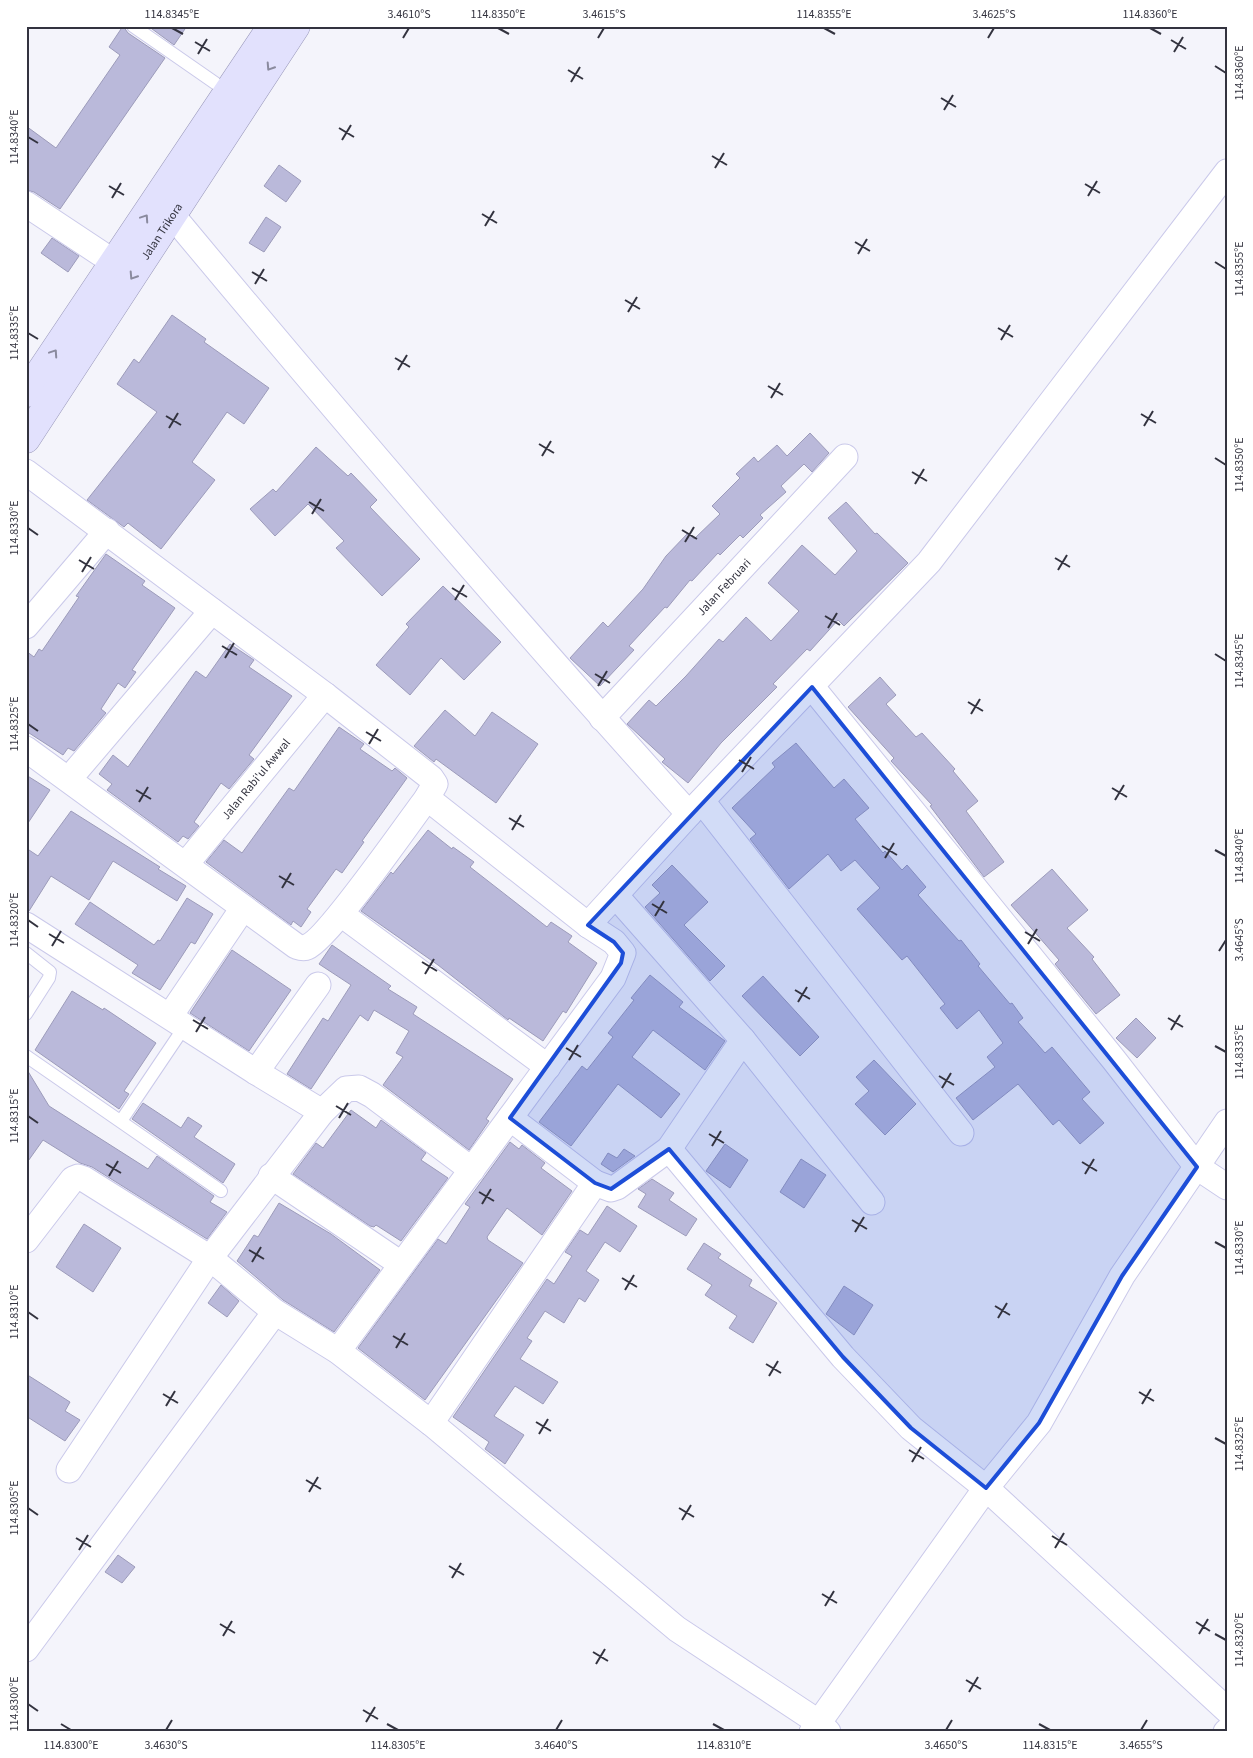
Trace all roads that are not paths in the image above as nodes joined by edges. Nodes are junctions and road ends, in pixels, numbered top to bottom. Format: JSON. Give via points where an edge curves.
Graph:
{"nodes":[{"id":1,"x":132,"y":26,"type":"edge"},
{"id":2,"x":272,"y":26,"type":"edge"},
{"id":3,"x":296,"y":26,"type":"edge"},
{"id":4,"x":228,"y":92,"type":"junction"},
{"id":5,"x":1227,"y":172,"type":"edge"},
{"id":6,"x":26,"y":204,"type":"edge"},
{"id":7,"x":172,"y":215,"type":"junction"},
{"id":8,"x":115,"y":263,"type":"junction"},
{"id":9,"x":37,"y":392,"type":"edge"},
{"id":10,"x":26,"y":438,"type":"edge"},
{"id":11,"x":845,"y":457,"type":"dead end"},
{"id":12,"x":26,"y":472,"type":"edge"},
{"id":13,"x":107,"y":531,"type":"junction"},
{"id":14,"x":212,"y":610,"type":"junction"},
{"id":15,"x":26,"y":626,"type":"edge"},
{"id":16,"x":812,"y":687,"type":"junction"},
{"id":17,"x":325,"y":695,"type":"junction"},
{"id":18,"x":602,"y":718,"type":"junction"},
{"id":19,"x":26,"y":749,"type":"edge"},
{"id":20,"x":69,"y":779,"type":"junction"},
{"id":21,"x":427,"y":798,"type":"junction"},
{"id":22,"x":696,"y":807,"type":"junction"},
{"id":23,"x":186,"y":864,"type":"junction"},
{"id":24,"x":616,"y":896,"type":"junction"},
{"id":25,"x":239,"y":914,"type":"dead end"},
{"id":26,"x":341,"y":914,"type":"junction"},
{"id":27,"x":26,"y":925,"type":"edge"},
{"id":28,"x":588,"y":925,"type":"junction"},
{"id":29,"x":26,"y":953,"type":"edge"},
{"id":30,"x":318,"y":985,"type":"dead end"},
{"id":31,"x":26,"y":1014,"type":"edge"},
{"id":32,"x":177,"y":1021,"type":"junction"},
{"id":33,"x":743,"y":1040,"type":"junction"},
{"id":34,"x":26,"y":1056,"type":"edge"},
{"id":35,"x":548,"y":1067,"type":"junction"},
{"id":36,"x":256,"y":1072,"type":"junction"},
{"id":37,"x":322,"y":1112,"type":"junction"},
{"id":38,"x":510,"y":1118,"type":"junction"},
{"id":39,"x":121,"y":1121,"type":"junction"},
{"id":40,"x":1227,"y":1122,"type":"edge"},
{"id":41,"x":961,"y":1133,"type":"dead end"},
{"id":42,"x":669,"y":1149,"type":"junction"},
{"id":43,"x":1197,"y":1167,"type":"junction"},
{"id":44,"x":472,"y":1170,"type":"junction"},
{"id":45,"x":271,"y":1176,"type":"junction"},
{"id":46,"x":595,"y":1183,"type":"junction"},
{"id":47,"x":1227,"y":1188,"type":"edge"},
{"id":48,"x":221,"y":1191,"type":"dead end"},
{"id":49,"x":872,"y":1202,"type":"dead end"},
{"id":50,"x":26,"y":1240,"type":"edge"},
{"id":51,"x":210,"y":1258,"type":"junction"},
{"id":52,"x":401,"y":1264,"type":"junction"},
{"id":53,"x":275,"y":1312,"type":"junction"},
{"id":54,"x":338,"y":1352,"type":"junction"},
{"id":55,"x":431,"y":1423,"type":"junction"},
{"id":56,"x":69,"y":1470,"type":"dead end"},
{"id":57,"x":986,"y":1488,"type":"junction"},
{"id":58,"x":26,"y":1649,"type":"edge"},
{"id":59,"x":1227,"y":1710,"type":"edge"},
{"id":60,"x":819,"y":1729,"type":"edge"}],
"edges":[{"from":1,"to":4,"type":"lane"},
{"from":2,"to":4,"type":"main road","name":"Jalan Trikora"},
{"from":3,"to":7,"type":"main road","name":"Jalan Trikora","one_way":true},
{"from":8,"to":4,"type":"main road","name":"Jalan Trikora","one_way":true},
{"from":5,"to":16,"type":"street","via":[[929,562]]},
{"from":6,"to":8,"type":"street"},
{"from":7,"to":9,"type":"main road","name":"Jalan Trikora","one_way":true},
{"from":7,"to":18,"type":"street","via":[[312,383]]},
{"from":9,"to":8,"type":"main road","name":"Jalan Trikora","one_way":true},
{"from":9,"to":10,"type":"main road","name":"Jalan Trikora"},
{"from":11,"to":18,"type":"street","name":"Jalan Februari"},
{"from":12,"to":13,"type":"street"},
{"from":13,"to":14,"type":"street"},
{"from":13,"to":15,"type":"street"},
{"from":14,"to":17,"type":"street"},
{"from":14,"to":20,"type":"street"},
{"from":16,"to":22,"type":"street"},
{"from":16,"to":43,"type":"street"},
{"from":17,"to":21,"type":"street","via":[[434,780],[434,788]]},
{"from":17,"to":23,"type":"street","name":"Jalan Rabi'ul Awwal"},
{"from":18,"to":22,"type":"street"},
{"from":19,"to":20,"type":"street"},
{"from":20,"to":23,"type":"street"},
{"from":21,"to":26,"type":"street"},
{"from":21,"to":28,"type":"street"},
{"from":22,"to":24,"type":"street"},
{"from":22,"to":41,"type":"street"},
{"from":23,"to":26,"type":"street","via":[[301,948],[312,944]]},
{"from":24,"to":28,"type":"street"},
{"from":24,"to":33,"type":"street"},
{"from":25,"to":32,"type":"street"},
{"from":26,"to":35,"type":"street"},
{"from":27,"to":32,"type":"street"},
{"from":28,"to":35,"type":"street","via":[[614,942],[623,953],[613,978]]},
{"from":29,"to":31,"type":"lane","via":[[50,972]]},
{"from":30,"to":36,"type":"street"},
{"from":32,"to":36,"type":"street"},
{"from":32,"to":39,"type":"lane"},
{"from":33,"to":42,"type":"street"},
{"from":33,"to":49,"type":"street"},
{"from":34,"to":39,"type":"lane"},
{"from":35,"to":38,"type":"street"},
{"from":36,"to":37,"type":"street"},
{"from":37,"to":44,"type":"street","via":[[346,1089],[359,1088]]},
{"from":37,"to":45,"type":"street"},
{"from":38,"to":44,"type":"street"},
{"from":38,"to":46,"type":"street"},
{"from":39,"to":48,"type":"lane"},
{"from":40,"to":43,"type":"street"},
{"from":42,"to":46,"type":"street","via":[[617,1187],[611,1189]]},
{"from":42,"to":57,"type":"street","via":[[843,1357],[911,1428]]},
{"from":43,"to":47,"type":"street"},
{"from":43,"to":57,"type":"street","via":[[1122,1276],[1039,1423]]},
{"from":44,"to":52,"type":"street"},
{"from":45,"to":51,"type":"street"},
{"from":45,"to":52,"type":"street"},
{"from":46,"to":55,"type":"street"},
{"from":50,"to":51,"type":"street","via":[[65,1188],[78,1177]]},
{"from":51,"to":53,"type":"street"},
{"from":51,"to":56,"type":"street"},
{"from":52,"to":54,"type":"street"},
{"from":53,"to":54,"type":"street"},
{"from":53,"to":58,"type":"street"},
{"from":54,"to":55,"type":"street"},
{"from":55,"to":60,"type":"street","via":[[676,1629]]},
{"from":57,"to":59,"type":"street"},
{"from":57,"to":60,"type":"street"}]}
